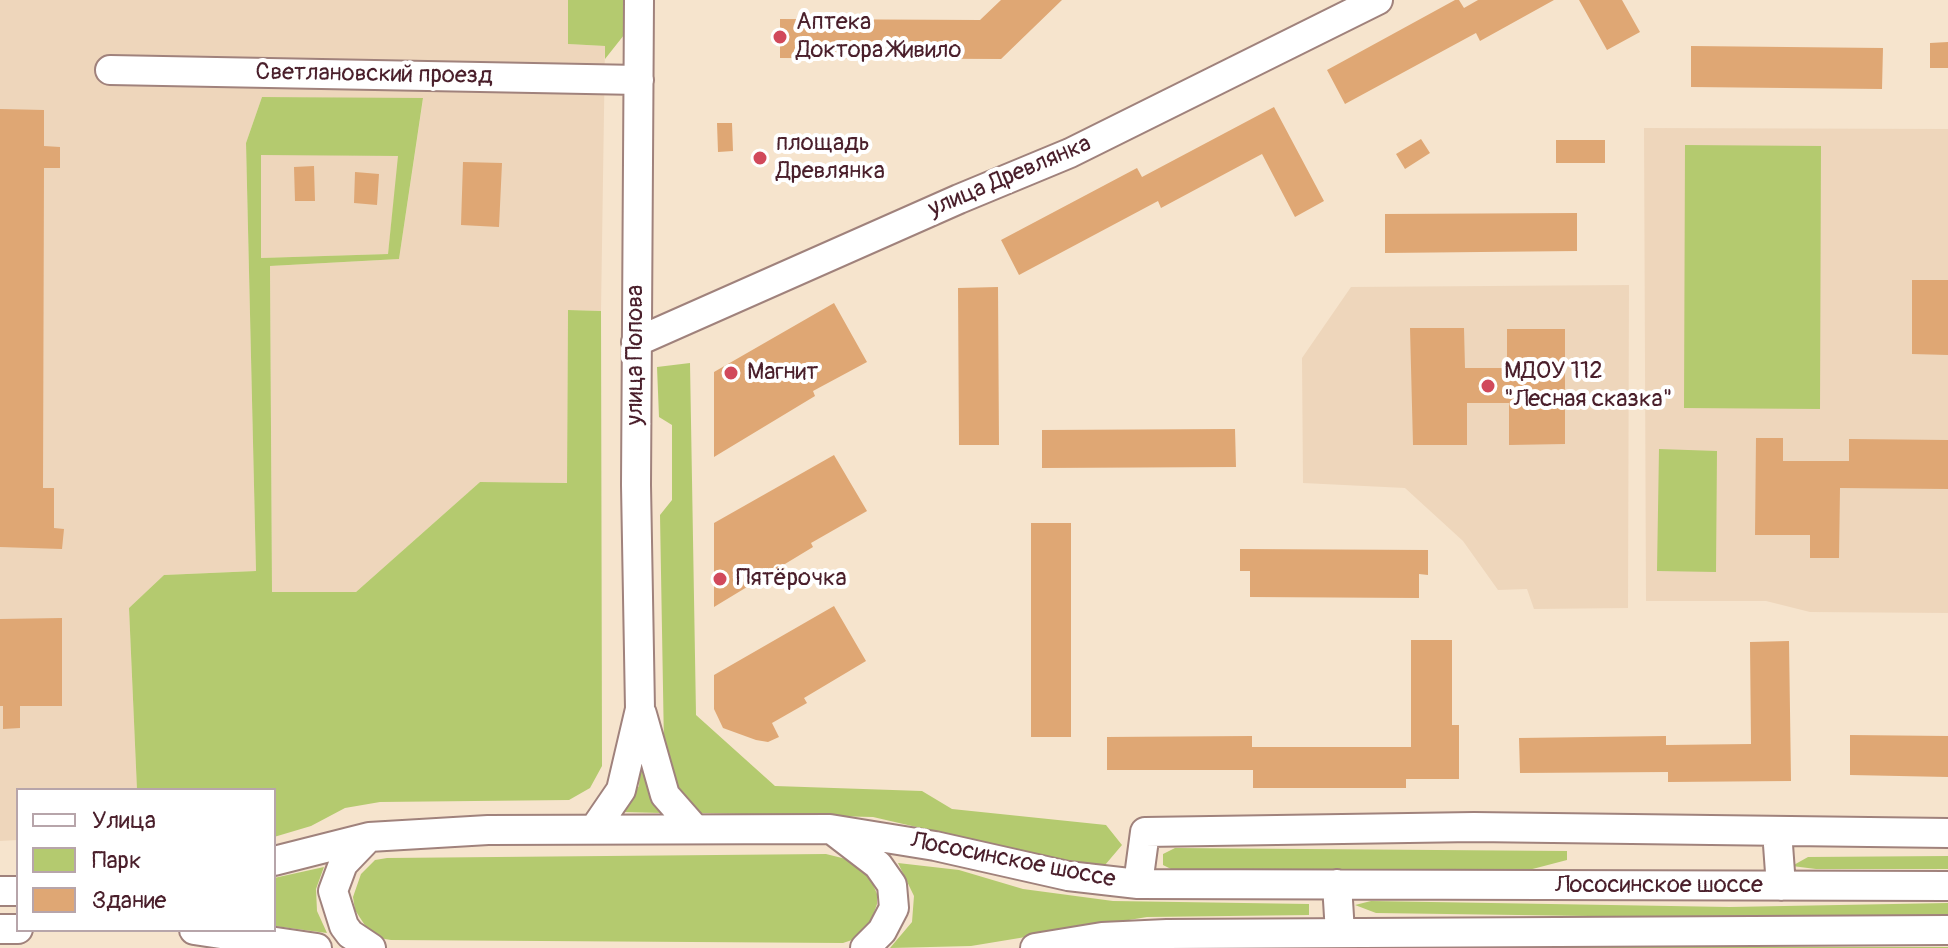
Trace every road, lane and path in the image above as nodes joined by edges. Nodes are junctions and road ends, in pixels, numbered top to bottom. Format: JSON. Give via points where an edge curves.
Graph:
{"nodes":[{"id":1,"x":639,"y":0,"type":"edge"},
{"id":2,"x":1378,"y":0,"type":"edge"},
{"id":3,"x":110,"y":70,"type":"dead end"},
{"id":4,"x":639,"y":80,"type":"junction"},
{"id":5,"x":636,"y":342,"type":"junction"},
{"id":6,"x":640,"y":709,"type":"junction"},
{"id":7,"x":595,"y":828,"type":"junction"},
{"id":8,"x":694,"y":828,"type":"junction"},
{"id":9,"x":830,"y":829,"type":"junction"},
{"id":10,"x":1777,"y":831,"type":"junction"},
{"id":11,"x":1948,"y":833,"type":"edge"},
{"id":12,"x":369,"y":837,"type":"junction"},
{"id":13,"x":276,"y":860,"type":"edge"},
{"id":14,"x":1138,"y":884,"type":"junction"},
{"id":15,"x":1337,"y":884,"type":"junction"},
{"id":16,"x":1781,"y":886,"type":"junction"},
{"id":17,"x":1948,"y":886,"type":"edge"},
{"id":18,"x":1948,"y":930,"type":"edge"},
{"id":19,"x":208,"y":932,"type":"edge"},
{"id":20,"x":1340,"y":933,"type":"junction"},
{"id":21,"x":317,"y":948,"type":"edge"},
{"id":22,"x":371,"y":948,"type":"edge"},
{"id":23,"x":865,"y":948,"type":"edge"},
{"id":24,"x":1035,"y":948,"type":"edge"}],
"edges":[{"from":1,"to":4,"type":"street","name":"улица Попова"},
{"from":2,"to":5,"type":"street","name":"улица Древлянка","via":[[1070,153]]},
{"from":3,"to":4,"type":"street","name":"Светлановский проезд"},
{"from":4,"to":5,"type":"street","name":"улица Попова"},
{"from":5,"to":6,"type":"street","name":"улица Попова"},
{"from":6,"to":7,"type":"street","name":"улица Попова","via":[[621,790]]},
{"from":6,"to":8,"type":"street","name":"улица Попова","via":[[665,795]]},
{"from":7,"to":8,"type":"street","name":"Лососинское шоссе"},
{"from":7,"to":12,"type":"street","name":"Лососинское шоссе"},
{"from":8,"to":9,"type":"street","name":"Лососинское шоссе"},
{"from":9,"to":14,"type":"street","name":"Лососинское шоссе","via":[[1068,876]]},
{"from":9,"to":23,"type":"street","via":[[878,865],[892,885],[894,908]]},
{"from":10,"to":11,"type":"street"},
{"from":10,"to":14,"type":"street","via":[[1474,827],[1145,832]]},
{"from":10,"to":16,"type":"street"},
{"from":12,"to":13,"type":"street","name":"Лососинское шоссе"},
{"from":12,"to":22,"type":"street","via":[[343,864],[333,891],[344,926]]},
{"from":14,"to":15,"type":"street","name":"Лососинское шоссе"},
{"from":15,"to":16,"type":"street","name":"Лососинское шоссе"},
{"from":15,"to":20,"type":"street"},
{"from":16,"to":17,"type":"street","name":"Лососинское шоссе"},
{"from":18,"to":20,"type":"street","name":"Лососинское шоссе"},
{"from":19,"to":21,"type":"street"},
{"from":20,"to":24,"type":"street","name":"Лососинское шоссе","via":[[1102,937]]}]}
